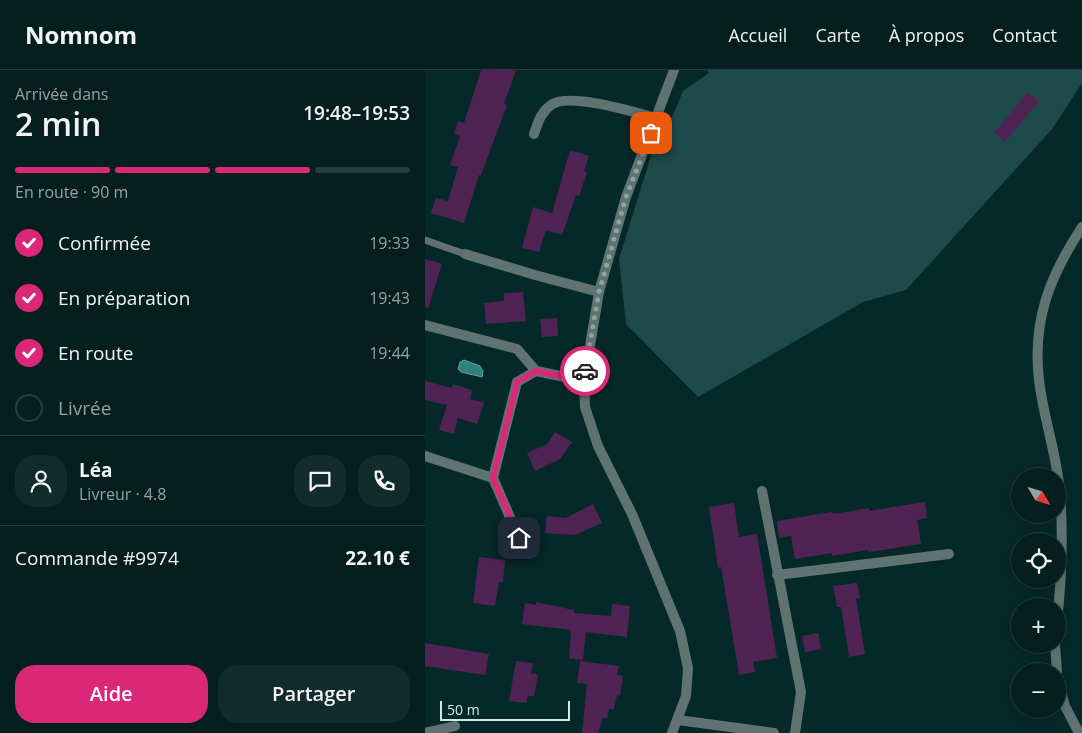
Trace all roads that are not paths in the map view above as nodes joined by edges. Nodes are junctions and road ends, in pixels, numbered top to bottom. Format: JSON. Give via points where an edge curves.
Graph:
{"nodes":[{"id":1,"x":674,"y":70,"type":"edge"},
{"id":2,"x":656,"y":118,"type":"junction"},
{"id":3,"x":534,"y":134,"type":"dead end"},
{"id":4,"x":1082,"y":227,"type":"edge"},
{"id":5,"x":425,"y":240,"type":"edge"},
{"id":6,"x":465,"y":254,"type":"joint"},
{"id":7,"x":599,"y":292,"type":"junction"},
{"id":8,"x":425,"y":325,"type":"edge"},
{"id":9,"x":536,"y":371,"type":"junction"},
{"id":10,"x":584,"y":381,"type":"junction"},
{"id":11,"x":425,"y":456,"type":"edge"},
{"id":12,"x":493,"y":478,"type":"junction"},
{"id":13,"x":762,"y":491,"type":"dead end"},
{"id":14,"x":519,"y":538,"type":"dead end"},
{"id":15,"x":949,"y":554,"type":"dead end"},
{"id":16,"x":777,"y":575,"type":"junction"},
{"id":17,"x":1059,"y":598,"type":"edge"},
{"id":18,"x":1066,"y":708,"type":"edge"},
{"id":19,"x":677,"y":720,"type":"junction"},
{"id":20,"x":455,"y":726,"type":"dead end"},
{"id":21,"x":425,"y":733,"type":"edge"},
{"id":22,"x":672,"y":733,"type":"edge"},
{"id":23,"x":774,"y":733,"type":"edge"},
{"id":24,"x":795,"y":733,"type":"edge"},
{"id":25,"x":1079,"y":733,"type":"edge"}],
"edges":[{"from":1,"to":2,"type":"street"},
{"from":2,"to":3,"type":"street","via":[[619,107],[566,100],[552,104],[541,114]]},
{"from":2,"to":7,"type":"street","via":[[626,197]]},
{"from":4,"to":17,"type":"street","via":[[1050,287],[1041,314],[1037,344],[1039,380],[1059,483],[1062,574]]},
{"from":5,"to":6,"type":"lane"},
{"from":6,"to":7,"type":"street"},
{"from":7,"to":10,"type":"street"},
{"from":8,"to":9,"type":"street","via":[[517,350]]},
{"from":9,"to":10,"type":"street"},
{"from":9,"to":12,"type":"street","via":[[517,382]]},
{"from":10,"to":19,"type":"street","via":[[585,407],[598,446],[632,514],[680,631],[687,668],[686,696]]},
{"from":11,"to":12,"type":"street"},
{"from":12,"to":14,"type":"street"},
{"from":13,"to":16,"type":"street"},
{"from":15,"to":16,"type":"street"},
{"from":16,"to":24,"type":"street","via":[[801,692]]},
{"from":18,"to":25,"type":"street"},
{"from":19,"to":22,"type":"street"},
{"from":19,"to":23,"type":"street"},
{"from":20,"to":21,"type":"street"}]}
